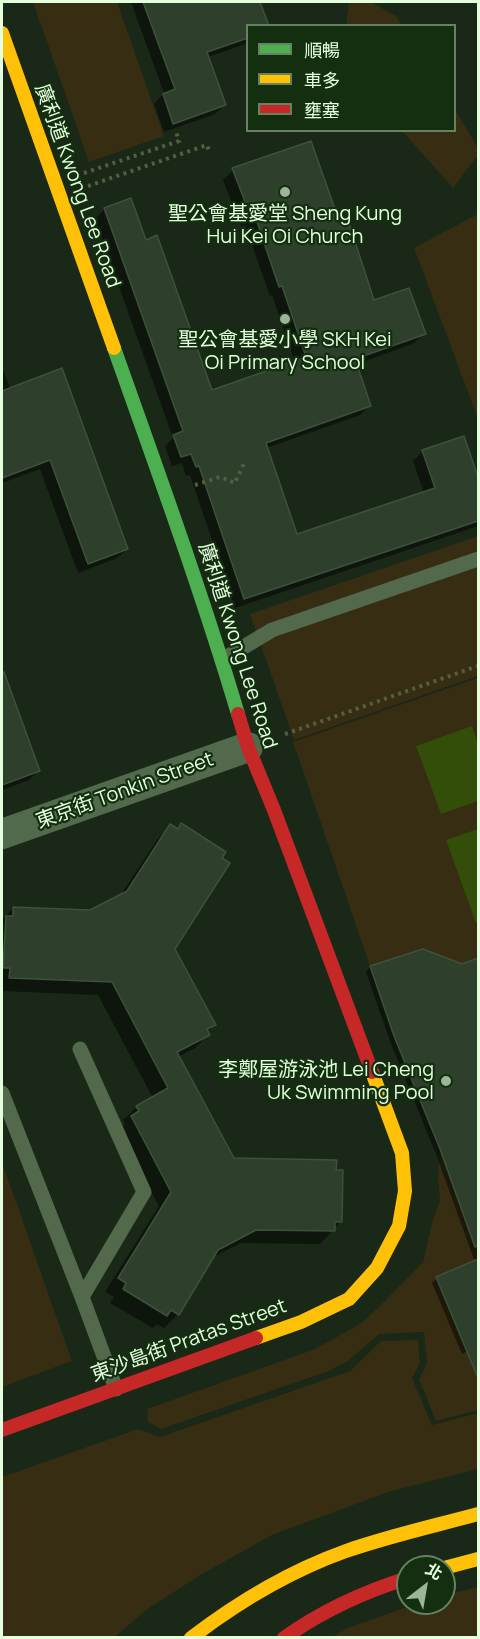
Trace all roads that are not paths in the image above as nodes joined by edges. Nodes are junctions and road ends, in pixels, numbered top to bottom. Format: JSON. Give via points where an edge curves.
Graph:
{"nodes":[{"id":1,"x":2,"y":33,"type":"edge"},
{"id":2,"x":478,"y":559,"type":"edge"},
{"id":3,"x":222,"y":660,"type":"junction"},
{"id":4,"x":248,"y":747,"type":"junction"},
{"id":5,"x":2,"y":834,"type":"edge"},
{"id":6,"x":80,"y":1049,"type":"dead end"},
{"id":7,"x":2,"y":1093,"type":"edge"},
{"id":8,"x":377,"y":1268,"type":"joint"},
{"id":9,"x":82,"y":1297,"type":"junction"},
{"id":10,"x":116,"y":1389,"type":"junction"},
{"id":11,"x":2,"y":1430,"type":"edge"},
{"id":12,"x":478,"y":1515,"type":"edge"},
{"id":13,"x":478,"y":1559,"type":"edge"},
{"id":14,"x":456,"y":1565,"type":"edge"},
{"id":15,"x":396,"y":1582,"type":"edge"},
{"id":16,"x":191,"y":1638,"type":"edge"},
{"id":17,"x":284,"y":1638,"type":"edge"}],
"edges":[{"from":1,"to":3,"type":"street","name":"廣利道 Kwong Lee Road"},
{"from":2,"to":3,"type":"lane","via":[[272,630]]},
{"from":3,"to":4,"type":"street","name":"廣利道 Kwong Lee Road"},
{"from":4,"to":5,"type":"street","name":"東京街 Tonkin Street"},
{"from":4,"to":8,"type":"street","name":"廣利道 Kwong Lee Road","via":[[402,1153],[405,1191],[399,1226]]},
{"from":6,"to":9,"type":"lane","via":[[144,1192]]},
{"from":7,"to":9,"type":"lane"},
{"from":8,"to":10,"type":"street","name":"東沙島街 Pratas Street","via":[[350,1299],[301,1322]]},
{"from":9,"to":10,"type":"lane"},
{"from":10,"to":11,"type":"street","name":"東沙島街 Pratas Street"},
{"from":12,"to":16,"type":"street","via":[[366,1544],[325,1560],[239,1604]]},
{"from":13,"to":14,"type":"street"},
{"from":15,"to":17,"type":"street","via":[[328,1609]]}]}
